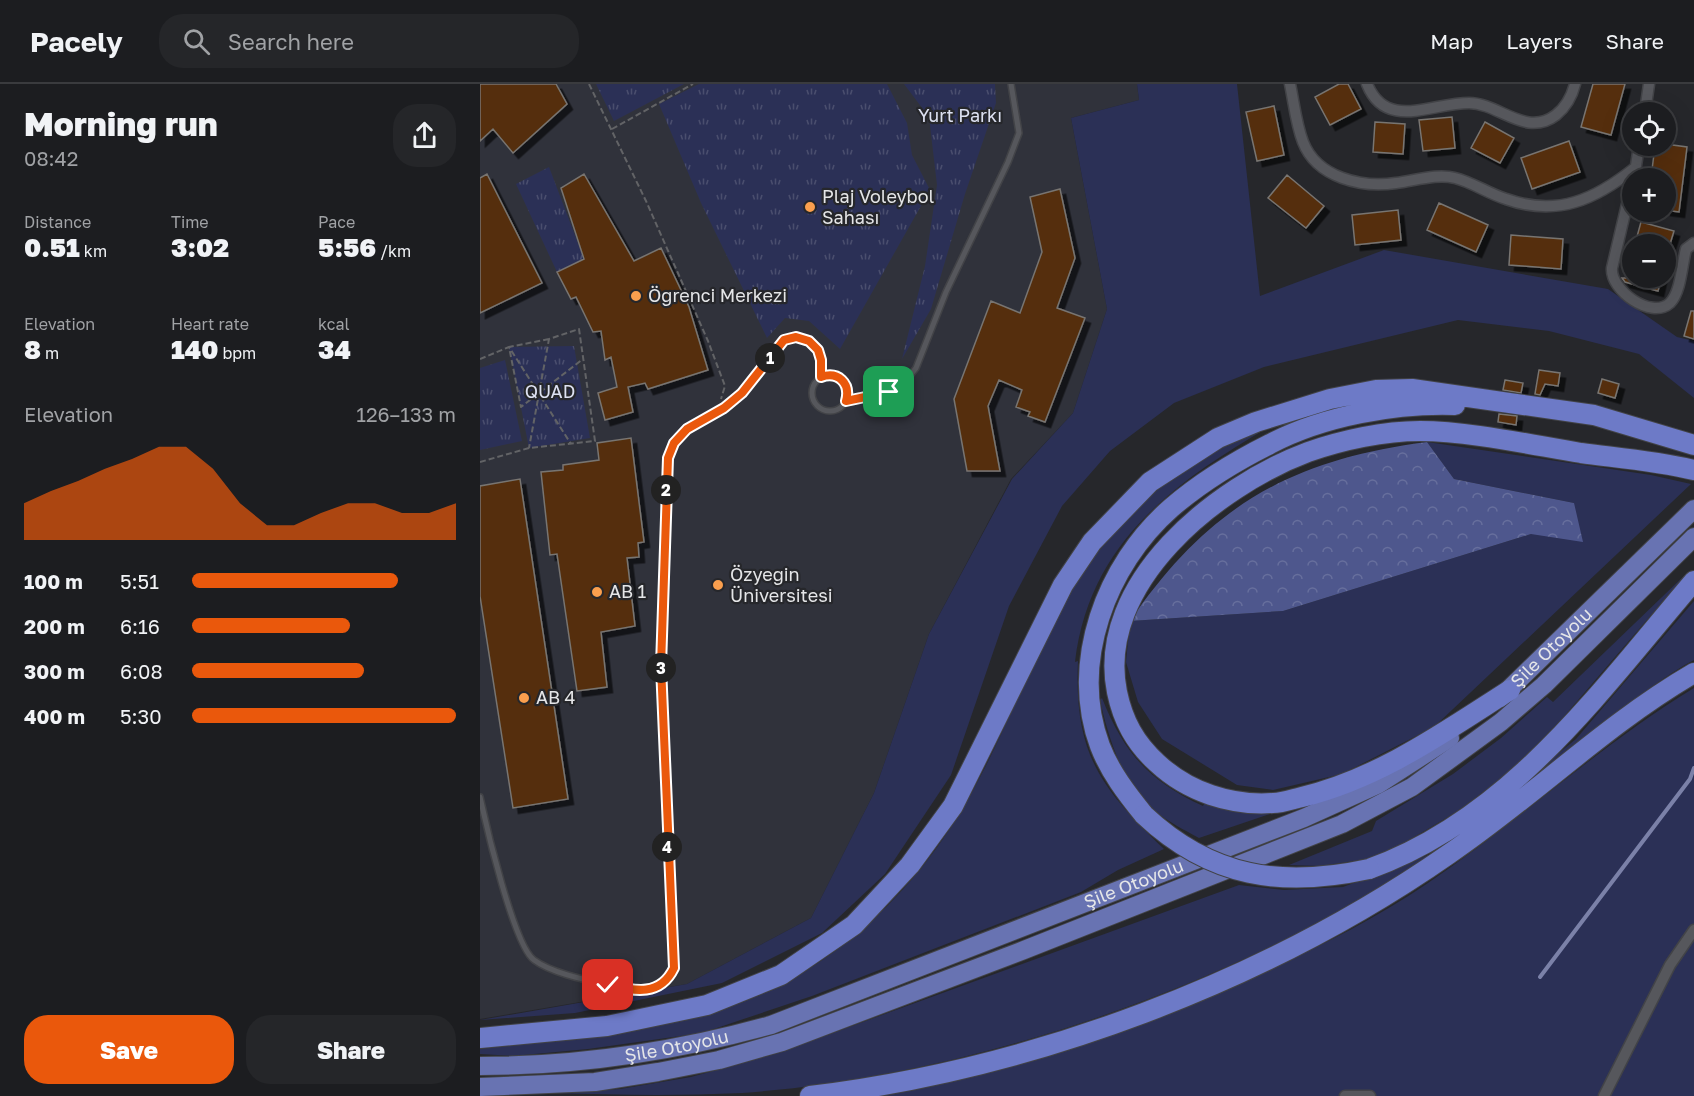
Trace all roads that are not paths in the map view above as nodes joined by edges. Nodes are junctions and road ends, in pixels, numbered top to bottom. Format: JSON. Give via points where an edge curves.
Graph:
{"nodes":[{"id":1,"x":1011,"y":84,"type":"edge"},
{"id":2,"x":1290,"y":84,"type":"edge"},
{"id":3,"x":1367,"y":84,"type":"edge"},
{"id":4,"x":1575,"y":84,"type":"edge"},
{"id":5,"x":1649,"y":84,"type":"edge"},
{"id":6,"x":1646,"y":102,"type":"edge"},
{"id":7,"x":1622,"y":181,"type":"edge"},
{"id":8,"x":1623,"y":222,"type":"edge"},
{"id":9,"x":1694,"y":243,"type":"edge"},
{"id":10,"x":821,"y":377,"type":"junction"},
{"id":11,"x":846,"y":401,"type":"junction"},
{"id":12,"x":1691,"y":445,"type":"edge"},
{"id":13,"x":1687,"y":468,"type":"edge"},
{"id":14,"x":1694,"y":509,"type":"edge"},
{"id":15,"x":1694,"y":537,"type":"edge"},
{"id":16,"x":1694,"y":581,"type":"edge"},
{"id":17,"x":1694,"y":673,"type":"edge"},
{"id":18,"x":1510,"y":690,"type":"junction"},
{"id":19,"x":480,"y":797,"type":"edge"},
{"id":20,"x":1694,"y":930,"type":"edge"},
{"id":21,"x":480,"y":1038,"type":"edge"},
{"id":22,"x":480,"y":1066,"type":"edge"},
{"id":23,"x":480,"y":1086,"type":"edge"},
{"id":24,"x":810,"y":1096,"type":"edge"},
{"id":25,"x":1345,"y":1096,"type":"edge"},
{"id":26,"x":1370,"y":1096,"type":"edge"},
{"id":27,"x":1604,"y":1096,"type":"edge"}],
"edges":[{"from":1,"to":11,"type":"lane","via":[[1019,133],[946,292],[916,368],[889,392]]},
{"from":2,"to":7,"type":"street","via":[[1303,143],[1334,174],[1359,185],[1455,178],[1506,199],[1550,208]]},
{"from":3,"to":4,"type":"street","via":[[1374,99],[1395,111],[1470,103],[1534,123],[1554,117],[1565,107]]},
{"from":5,"to":6,"type":"street"},
{"from":8,"to":9,"type":"street","via":[[1612,268],[1614,282],[1649,308],[1662,308],[1676,294],[1686,249]]},
{"from":10,"to":11,"type":"lane","via":[[832,375],[842,380],[848,389]]},
{"from":10,"to":11,"type":"lane","via":[[811,391],[817,406],[833,411]]},
{"from":10,"to":19,"type":"lane","via":[[818,350],[809,341],[796,337],[784,340],[742,393],[687,429],[674,443],[667,475],[661,666],[674,968],[668,980],[660,987],[626,989],[533,960],[520,938]]},
{"from":12,"to":16,"type":"highway","bridge":true,"via":[[1454,405],[1409,405],[1369,412],[1271,443],[1170,509],[1143,540],[1105,600],[1092,638],[1089,671],[1090,702],[1100,747],[1126,793],[1144,815],[1180,843],[1237,871],[1287,879],[1331,877],[1369,869],[1438,837],[1505,790],[1570,725]]},
{"from":12,"to":21,"type":"highway","via":[[1594,415],[1412,389],[1376,390],[1330,399],[1218,438],[1150,482],[1092,542],[1064,585],[953,806],[910,866],[854,925],[782,975],[707,1005],[607,1026]]},
{"from":13,"to":18,"type":"highway","via":[[1420,431],[1363,438],[1308,452],[1251,480],[1193,522],[1157,558],[1132,594],[1114,651],[1120,708],[1144,752],[1168,774],[1231,802],[1275,803],[1352,782],[1410,753]]},
{"from":14,"to":18,"type":"highway","name":"Şile Otoyolu"},
{"from":15,"to":23,"type":"highway","name":"Şile Otoyolu","via":[[1544,686],[1501,722],[1412,787],[1342,824],[771,1045],[719,1060],[595,1082]]},
{"from":17,"to":24,"type":"highway","via":[[1599,739],[1442,860],[1379,901],[1280,953],[1164,1004],[1053,1042],[910,1079]]},
{"from":18,"to":22,"type":"highway","name":"Şile Otoyolu","via":[[1448,741],[1379,784],[1293,822],[771,1025],[645,1055],[574,1064]]},
{"from":20,"to":27,"type":"street","via":[[1670,965]]},
{"from":25,"to":26,"type":"street"}]}
